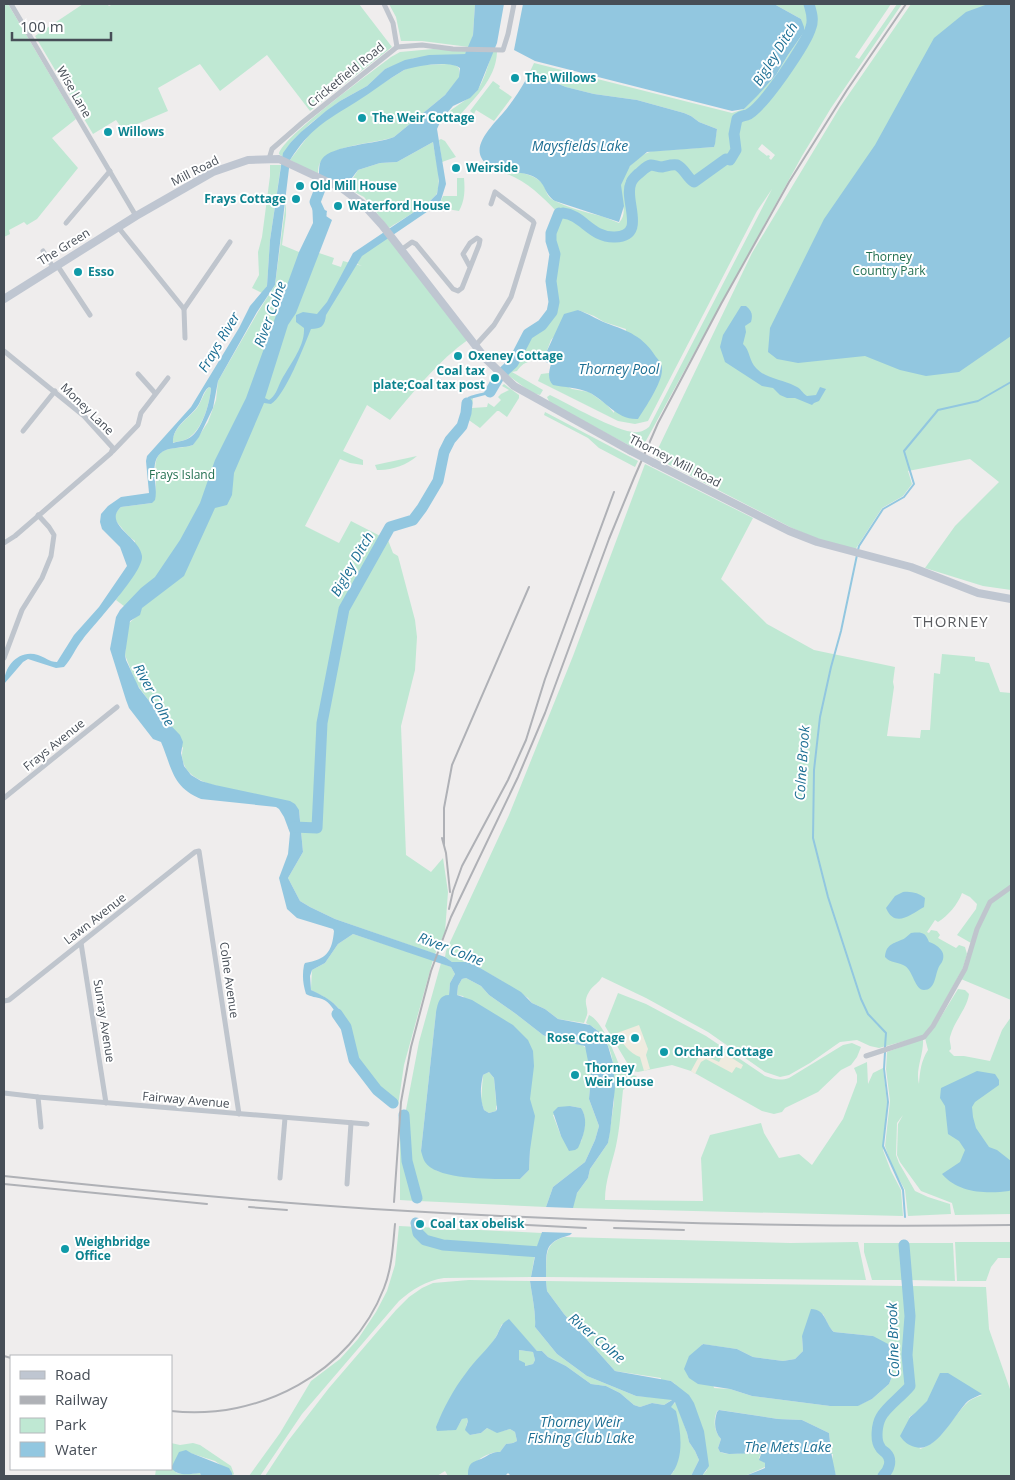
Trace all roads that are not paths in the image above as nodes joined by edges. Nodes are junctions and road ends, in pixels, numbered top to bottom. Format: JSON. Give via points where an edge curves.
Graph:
{"nodes":[{"id":1,"x":11,"y":4,"type":"edge"},
{"id":2,"x":384,"y":4,"type":"edge"},
{"id":3,"x":514,"y":4,"type":"edge"},
{"id":4,"x":397,"y":47,"type":"junction"},
{"id":5,"x":269,"y":159,"type":"junction"},
{"id":6,"x":110,"y":171,"type":"junction"},
{"id":7,"x":491,"y":204,"type":"dead end"},
{"id":8,"x":136,"y":216,"type":"junction"},
{"id":9,"x":66,"y":223,"type":"dead end"},
{"id":10,"x":118,"y":227,"type":"junction"},
{"id":11,"x":230,"y":242,"type":"dead end"},
{"id":12,"x":401,"y":250,"type":"junction"},
{"id":13,"x":43,"y":251,"type":"dead end"},
{"id":14,"x":55,"y":266,"type":"junction"},
{"id":15,"x":470,"y":266,"type":"junction"},
{"id":16,"x":4,"y":299,"type":"edge"},
{"id":17,"x":184,"y":309,"type":"junction"},
{"id":18,"x":90,"y":315,"type":"dead end"},
{"id":19,"x":185,"y":338,"type":"dead end"},
{"id":20,"x":475,"y":346,"type":"junction"},
{"id":21,"x":4,"y":351,"type":"edge"},
{"id":22,"x":138,"y":374,"type":"dead end"},
{"id":23,"x":168,"y":378,"type":"dead end"},
{"id":24,"x":55,"y":391,"type":"junction"},
{"id":25,"x":155,"y":393,"type":"junction"},
{"id":26,"x":23,"y":431,"type":"dead end"},
{"id":27,"x":112,"y":451,"type":"junction"},
{"id":28,"x":38,"y":515,"type":"junction"},
{"id":29,"x":4,"y":543,"type":"edge"},
{"id":30,"x":1011,"y":599,"type":"edge"},
{"id":31,"x":4,"y":658,"type":"edge"},
{"id":32,"x":117,"y":708,"type":"dead end"},
{"id":33,"x":4,"y":798,"type":"edge"},
{"id":34,"x":198,"y":851,"type":"joint"},
{"id":35,"x":1011,"y":886,"type":"edge"},
{"id":36,"x":81,"y":942,"type":"junction"},
{"id":37,"x":4,"y":1001,"type":"edge"},
{"id":38,"x":866,"y":1056,"type":"dead end"},
{"id":39,"x":4,"y":1093,"type":"edge"},
{"id":40,"x":38,"y":1097,"type":"junction"},
{"id":41,"x":106,"y":1103,"type":"junction"},
{"id":42,"x":239,"y":1114,"type":"junction"},
{"id":43,"x":285,"y":1118,"type":"junction"},
{"id":44,"x":351,"y":1123,"type":"junction"},
{"id":45,"x":367,"y":1124,"type":"dead end"},
{"id":46,"x":41,"y":1127,"type":"dead end"},
{"id":47,"x":280,"y":1178,"type":"dead end"},
{"id":48,"x":347,"y":1184,"type":"dead end"}],
"edges":[{"from":1,"to":6,"type":"street","name":"Wise Lane"},
{"from":2,"to":4,"type":"street","via":[[393,23]]},
{"from":3,"to":4,"type":"street","name":"Cricketfield Road","via":[[503,50]]},
{"from":4,"to":5,"type":"street","name":"Cricketfield Road","via":[[272,149]]},
{"from":5,"to":8,"type":"street","name":"Mill Road","via":[[248,160],[219,170]]},
{"from":5,"to":12,"type":"street","name":"Thorney Mill Road","via":[[297,167],[343,189],[363,204]]},
{"from":6,"to":8,"type":"street","name":"Wise Lane"},
{"from":6,"to":9,"type":"street"},
{"from":7,"to":20,"type":"street","via":[[495,192],[534,223],[511,297],[494,325]]},
{"from":8,"to":10,"type":"street","name":"The Green"},
{"from":10,"to":14,"type":"street","name":"The Green"},
{"from":10,"to":17,"type":"street"},
{"from":11,"to":17,"type":"street"},
{"from":12,"to":15,"type":"street","via":[[412,242],[416,244],[455,290],[462,288]]},
{"from":12,"to":20,"type":"street","name":"Thorney Mill Road"},
{"from":13,"to":14,"type":"street"},
{"from":14,"to":16,"type":"street","name":"The Green"},
{"from":14,"to":18,"type":"street"},
{"from":15,"to":15,"type":"street","via":[[480,244],[477,238],[463,253]]},
{"from":17,"to":19,"type":"street"},
{"from":20,"to":30,"type":"street","name":"Thorney Mill Road","bridge":true,"via":[[497,371],[528,395],[631,452],[789,530],[817,542],[911,568],[978,593]]},
{"from":21,"to":24,"type":"street","name":"Money Lane"},
{"from":22,"to":25,"type":"street"},
{"from":23,"to":25,"type":"street"},
{"from":24,"to":26,"type":"street"},
{"from":24,"to":27,"type":"street","name":"Money Lane","via":[[84,416],[113,447]]},
{"from":25,"to":27,"type":"street","via":[[141,413],[138,425]]},
{"from":27,"to":28,"type":"street","name":"Money Lane"},
{"from":28,"to":29,"type":"street","name":"Money Lane"},
{"from":28,"to":31,"type":"street","via":[[54,535],[52,556],[22,610]]},
{"from":32,"to":33,"type":"street","name":"Frays Avenue"},
{"from":34,"to":36,"type":"street","name":"Lawn Avenue"},
{"from":34,"to":42,"type":"street","name":"Colne Avenue"},
{"from":35,"to":38,"type":"street","via":[[990,902],[977,929],[965,969],[924,1037]]},
{"from":36,"to":37,"type":"street","name":"Lawn Avenue"},
{"from":36,"to":41,"type":"street","name":"Sunray Avenue"},
{"from":39,"to":40,"type":"street","name":"Fairway Avenue"},
{"from":40,"to":41,"type":"street","name":"Fairway Avenue"},
{"from":40,"to":46,"type":"street"},
{"from":41,"to":42,"type":"street","name":"Fairway Avenue"},
{"from":42,"to":43,"type":"street","name":"Fairway Avenue"},
{"from":43,"to":44,"type":"street","name":"Fairway Avenue"},
{"from":43,"to":47,"type":"street"},
{"from":44,"to":45,"type":"street","name":"Fairway Avenue"},
{"from":44,"to":48,"type":"street"}]}
